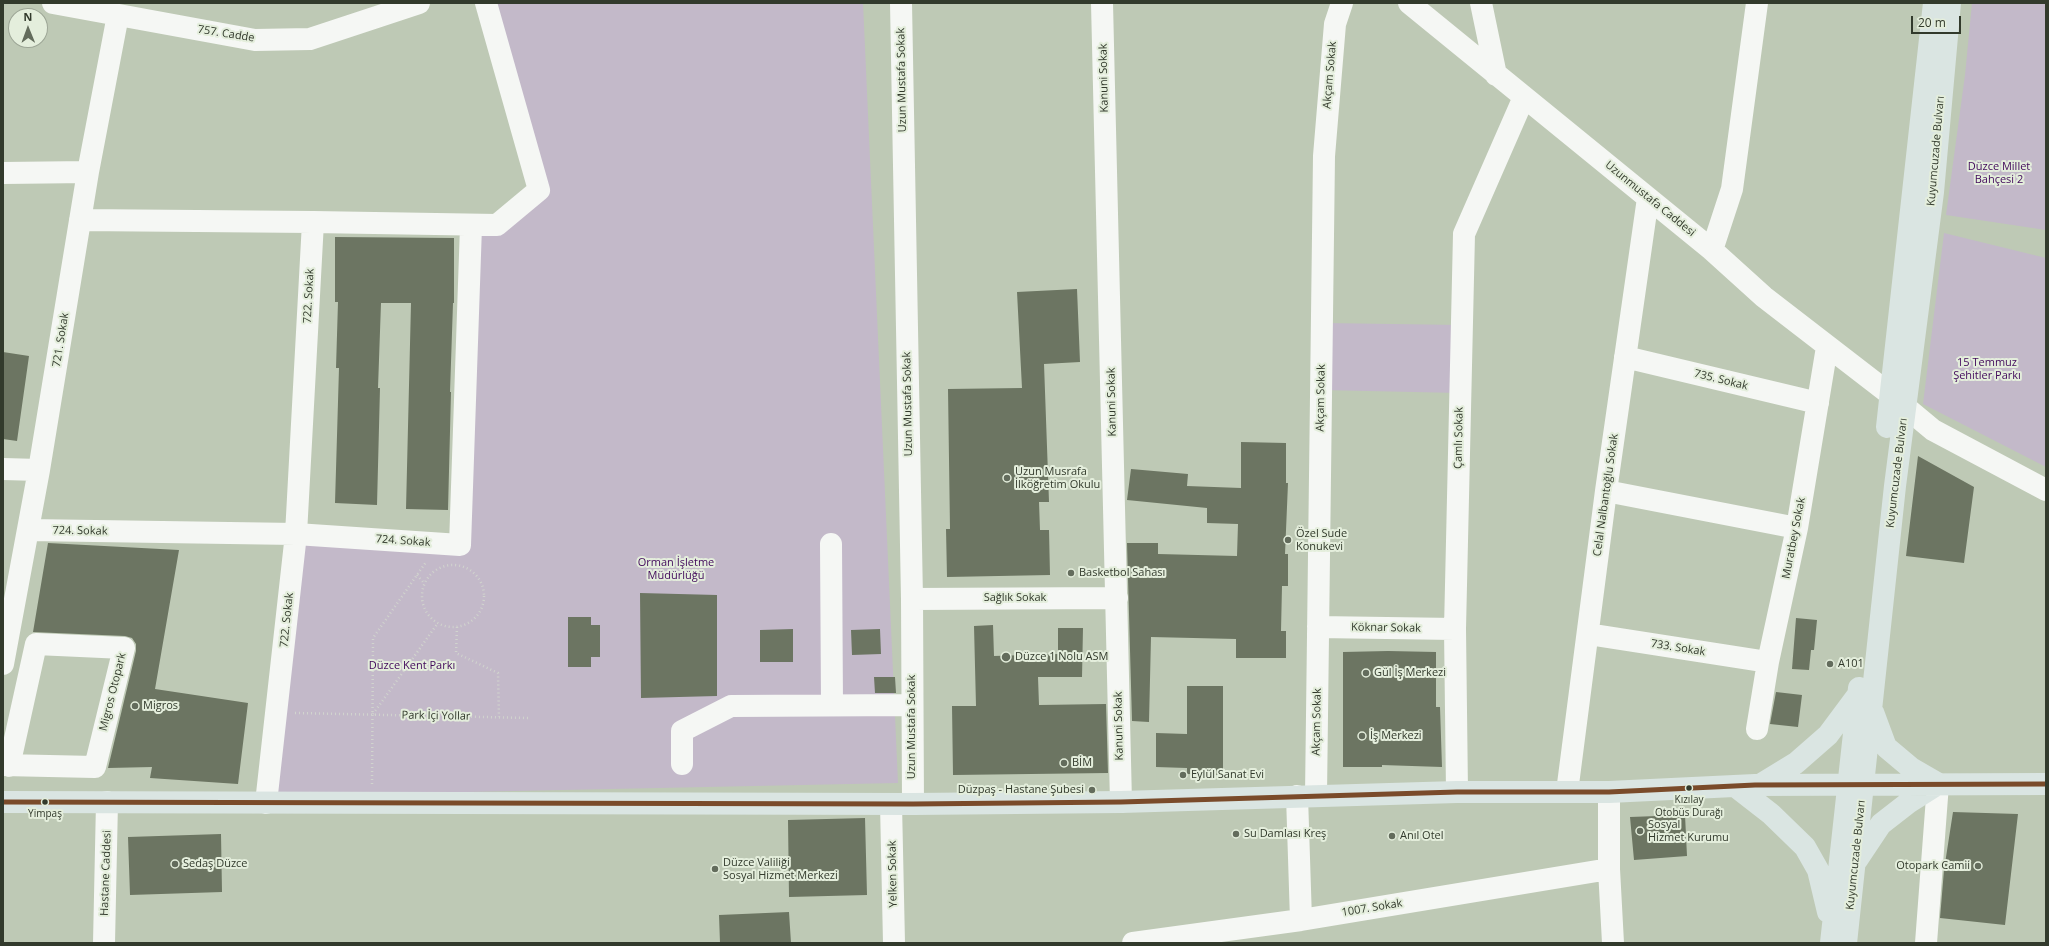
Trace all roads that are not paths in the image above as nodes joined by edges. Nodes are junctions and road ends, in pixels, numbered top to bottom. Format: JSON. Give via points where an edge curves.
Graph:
{"nodes":[{"id":1,"x":419,"y":3,"type":"edge"},
{"id":2,"x":486,"y":3,"type":"edge"},
{"id":3,"x":901,"y":3,"type":"edge"},
{"id":4,"x":1102,"y":3,"type":"edge"},
{"id":5,"x":1342,"y":3,"type":"edge"},
{"id":6,"x":1408,"y":3,"type":"edge"},
{"id":7,"x":1481,"y":3,"type":"edge"},
{"id":8,"x":1757,"y":3,"type":"edge"},
{"id":9,"x":1934,"y":3,"type":"edge"},
{"id":10,"x":1950,"y":3,"type":"edge"},
{"id":11,"x":67,"y":4,"type":"edge"},
{"id":12,"x":118,"y":15,"type":"junction"},
{"id":13,"x":1496,"y":75,"type":"junction"},
{"id":14,"x":1524,"y":97,"type":"junction"},
{"id":15,"x":88,"y":172,"type":"junction"},
{"id":16,"x":3,"y":173,"type":"edge"},
{"id":17,"x":1648,"y":198,"type":"junction"},
{"id":18,"x":80,"y":220,"type":"junction"},
{"id":19,"x":313,"y":222,"type":"junction"},
{"id":20,"x":471,"y":226,"type":"junction"},
{"id":21,"x":1712,"y":250,"type":"junction"},
{"id":22,"x":1827,"y":347,"type":"junction"},
{"id":23,"x":1625,"y":356,"type":"junction"},
{"id":24,"x":1898,"y":401,"type":"junction"},
{"id":25,"x":1818,"y":403,"type":"junction"},
{"id":26,"x":3,"y":469,"type":"edge"},
{"id":27,"x":39,"y":470,"type":"junction"},
{"id":28,"x":2046,"y":490,"type":"edge"},
{"id":29,"x":1606,"y":491,"type":"junction"},
{"id":30,"x":1797,"y":528,"type":"junction"},
{"id":31,"x":28,"y":530,"type":"junction"},
{"id":32,"x":296,"y":534,"type":"junction"},
{"id":33,"x":831,"y":544,"type":"dead end"},
{"id":34,"x":1117,"y":598,"type":"junction"},
{"id":35,"x":912,"y":599,"type":"junction"},
{"id":36,"x":1318,"y":628,"type":"junction"},
{"id":37,"x":1455,"y":629,"type":"junction"},
{"id":38,"x":1588,"y":634,"type":"junction"},
{"id":39,"x":1768,"y":662,"type":"junction"},
{"id":40,"x":3,"y":664,"type":"edge"},
{"id":41,"x":1865,"y":702,"type":"junction"},
{"id":42,"x":912,"y":705,"type":"junction"},
{"id":43,"x":832,"y":706,"type":"junction"},
{"id":44,"x":1757,"y":729,"type":"dead end"},
{"id":45,"x":682,"y":764,"type":"dead end"},
{"id":46,"x":6,"y":765,"type":"edge"},
{"id":47,"x":1938,"y":784,"type":"junction"},
{"id":48,"x":2046,"y":784,"type":"edge"},
{"id":49,"x":1760,"y":785,"type":"junction"},
{"id":50,"x":1856,"y":785,"type":"junction"},
{"id":51,"x":1735,"y":786,"type":"junction"},
{"id":52,"x":1457,"y":792,"type":"junction"},
{"id":53,"x":1567,"y":792,"type":"junction"},
{"id":54,"x":1609,"y":792,"type":"junction"},
{"id":55,"x":1307,"y":796,"type":"junction"},
{"id":56,"x":3,"y":802,"type":"edge"},
{"id":57,"x":108,"y":802,"type":"junction"},
{"id":58,"x":1121,"y":802,"type":"junction"},
{"id":59,"x":266,"y":803,"type":"junction"},
{"id":60,"x":891,"y":804,"type":"junction"},
{"id":61,"x":912,"y":804,"type":"junction"},
{"id":62,"x":1856,"y":861,"type":"junction"},
{"id":63,"x":1609,"y":869,"type":"junction"},
{"id":64,"x":1301,"y":920,"type":"junction"},
{"id":65,"x":1232,"y":936,"type":"edge"},
{"id":66,"x":1836,"y":940,"type":"edge"},
{"id":67,"x":104,"y":943,"type":"edge"},
{"id":68,"x":894,"y":943,"type":"edge"},
{"id":69,"x":1133,"y":943,"type":"edge"},
{"id":70,"x":1613,"y":943,"type":"edge"},
{"id":71,"x":1926,"y":943,"type":"edge"}],
"edges":[{"from":1,"to":12,"type":"street","name":"757. Cadde","via":[[310,39],[255,40]]},
{"from":2,"to":20,"type":"street","via":[[539,190],[497,225]]},
{"from":3,"to":35,"type":"street","name":"Uzun Mustafa Sokak"},
{"from":4,"to":34,"type":"street","name":"Kanuni Sokak"},
{"from":5,"to":36,"type":"street","name":"Akçam Sokak","via":[[1334,24],[1324,156]]},
{"from":6,"to":13,"type":"street","name":"Uzunmustafa Caddesi"},
{"from":7,"to":13,"type":"street"},
{"from":8,"to":21,"type":"street","via":[[1732,189]]},
{"from":9,"to":24,"type":"main road","name":"Kuyumcuzade Bulvarı"},
{"from":10,"to":24,"type":"main road","name":"Kuyumcuzade Bulvarı","via":[[1933,192]]},
{"from":11,"to":12,"type":"street","name":"757. Cadde"},
{"from":12,"to":15,"type":"street","name":"721. Sokak"},
{"from":13,"to":14,"type":"street","name":"Uzunmustafa Caddesi"},
{"from":14,"to":17,"type":"street","name":"Uzunmustafa Caddesi"},
{"from":14,"to":37,"type":"street","name":"Çamlı Sokak","via":[[1464,234]]},
{"from":15,"to":16,"type":"street"},
{"from":15,"to":18,"type":"street","name":"721. Sokak"},
{"from":17,"to":21,"type":"street","name":"Uzunmustafa Caddesi"},
{"from":17,"to":23,"type":"street","name":"Celal Nalbantoğlu Sokak"},
{"from":18,"to":19,"type":"street"},
{"from":18,"to":27,"type":"street","name":"721. Sokak"},
{"from":19,"to":20,"type":"street"},
{"from":19,"to":32,"type":"street","name":"722. Sokak"},
{"from":20,"to":32,"type":"street","name":"724. Sokak","via":[[460,545]]},
{"from":21,"to":22,"type":"street","name":"Uzunmustafa Caddesi","via":[[1764,298]]},
{"from":22,"to":24,"type":"street","name":"Uzunmustafa Caddesi"},
{"from":22,"to":25,"type":"street","name":"Muratbey Sokak"},
{"from":23,"to":25,"type":"street","name":"735. Sokak"},
{"from":23,"to":29,"type":"street","name":"Celal Nalbantoğlu Sokak"},
{"from":24,"to":28,"type":"street","name":"Uzunmustafa Caddesi","via":[[1932,430]]},
{"from":24,"to":41,"type":"main road","name":"Kuyumcuzade Bulvarı"},
{"from":25,"to":30,"type":"street","name":"Muratbey Sokak"},
{"from":26,"to":27,"type":"street"},
{"from":27,"to":31,"type":"street","name":"721. Sokak"},
{"from":29,"to":30,"type":"street"},
{"from":29,"to":38,"type":"street","name":"Celal Nalbantoğlu Sokak"},
{"from":30,"to":39,"type":"street","name":"Muratbey Sokak"},
{"from":31,"to":32,"type":"street","name":"724. Sokak"},
{"from":31,"to":40,"type":"street","name":"721. Sokak"},
{"from":32,"to":59,"type":"street","name":"722. Sokak"},
{"from":33,"to":43,"type":"street"},
{"from":34,"to":35,"type":"street","name":"Sağlık Sokak"},
{"from":34,"to":58,"type":"street","name":"Kanuni Sokak"},
{"from":35,"to":42,"type":"street","name":"Uzun Mustafa Sokak"},
{"from":36,"to":37,"type":"street","name":"Köknar Sokak"},
{"from":36,"to":55,"type":"street","name":"Akçam Sokak"},
{"from":37,"to":52,"type":"street","name":"Çamlı Sokak"},
{"from":38,"to":39,"type":"street","name":"733. Sokak"},
{"from":38,"to":53,"type":"street","name":"Celal Nalbantoğlu Sokak"},
{"from":39,"to":44,"type":"street","name":"Muratbey Sokak"},
{"from":41,"to":47,"type":"main road","via":[[1886,747],[1911,768]]},
{"from":41,"to":49,"type":"main road","via":[[1796,763]]},
{"from":41,"to":50,"type":"main road","name":"Kuyumcuzade Bulvarı"},
{"from":42,"to":43,"type":"street"},
{"from":42,"to":61,"type":"street","name":"Uzun Mustafa Sokak"},
{"from":43,"to":45,"type":"street","via":[[731,706],[682,731]]},
{"from":46,"to":46,"type":"street","name":"Migros Otopark","via":[[95,766],[124,648],[36,644]]},
{"from":47,"to":48,"type":"main road"},
{"from":47,"to":50,"type":"main road"},
{"from":47,"to":62,"type":"main road","via":[[1881,824]]},
{"from":47,"to":71,"type":"street"},
{"from":49,"to":50,"type":"main road"},
{"from":49,"to":51,"type":"main road"},
{"from":50,"to":62,"type":"main road","name":"Kuyumcuzade Bulvarı"},
{"from":50,"to":66,"type":"main road","name":"Kuyumcuzade Bulvarı"},
{"from":51,"to":54,"type":"main road"},
{"from":51,"to":66,"type":"main road","via":[[1771,814],[1805,846],[1818,870]]},
{"from":52,"to":53,"type":"main road"},
{"from":52,"to":55,"type":"main road"},
{"from":53,"to":54,"type":"main road"},
{"from":54,"to":63,"type":"street"},
{"from":55,"to":58,"type":"main road"},
{"from":55,"to":64,"type":"street","name":"Akçam Sokak"},
{"from":56,"to":57,"type":"main road"},
{"from":57,"to":59,"type":"main road"},
{"from":57,"to":67,"type":"street","name":"Hastane Caddesi"},
{"from":58,"to":61,"type":"main road"},
{"from":59,"to":60,"type":"main road"},
{"from":60,"to":61,"type":"main road"},
{"from":60,"to":68,"type":"street","name":"Yelken Sokak"},
{"from":62,"to":66,"type":"main road","name":"Kuyumcuzade Bulvarı"},
{"from":63,"to":64,"type":"street","name":"1007. Sokak"},
{"from":63,"to":70,"type":"street"},
{"from":64,"to":65,"type":"street","name":"1007. Sokak"},
{"from":65,"to":69,"type":"street","name":"1007. Sokak"}]}
